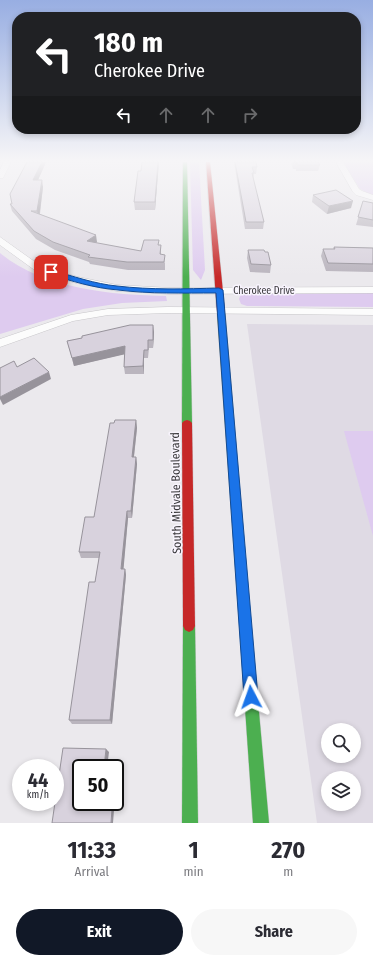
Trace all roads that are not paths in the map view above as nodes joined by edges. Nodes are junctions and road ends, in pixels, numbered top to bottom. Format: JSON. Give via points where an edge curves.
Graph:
{"nodes":[{"id":1,"x":185,"y":200,"type":"edge"},
{"id":2,"x":211,"y":200,"type":"edge"},
{"id":3,"x":0,"y":240,"type":"edge"},
{"id":4,"x":219,"y":290,"type":"junction"},
{"id":5,"x":373,"y":290,"type":"edge"},
{"id":6,"x":186,"y":291,"type":"junction"},
{"id":7,"x":186,"y":310,"type":"junction"},
{"id":8,"x":221,"y":311,"type":"junction"},
{"id":9,"x":373,"y":312,"type":"edge"},
{"id":10,"x":0,"y":344,"type":"edge"},
{"id":11,"x":190,"y":823,"type":"edge"},
{"id":12,"x":261,"y":823,"type":"edge"}],
"edges":[{"from":1,"to":6,"type":"main road","name":"South Midvale Boulevard"},
{"from":2,"to":4,"type":"main road"},
{"from":3,"to":6,"type":"street","name":"Cherokee Drive","via":[[39,269],[76,280],[117,288]]},
{"from":4,"to":5,"type":"street","name":"Cherokee Drive"},
{"from":4,"to":6,"type":"street","name":"Cherokee Drive"},
{"from":4,"to":8,"type":"main road"},
{"from":6,"to":7,"type":"main road","name":"South Midvale Boulevard"},
{"from":7,"to":8,"type":"street","name":"Cherokee Drive"},
{"from":7,"to":10,"type":"street","name":"Cherokee Drive","via":[[108,312],[71,318]]},
{"from":7,"to":11,"type":"main road","name":"South Midvale Boulevard"},
{"from":8,"to":9,"type":"street","name":"Cherokee Drive"},
{"from":8,"to":12,"type":"main road"}]}
